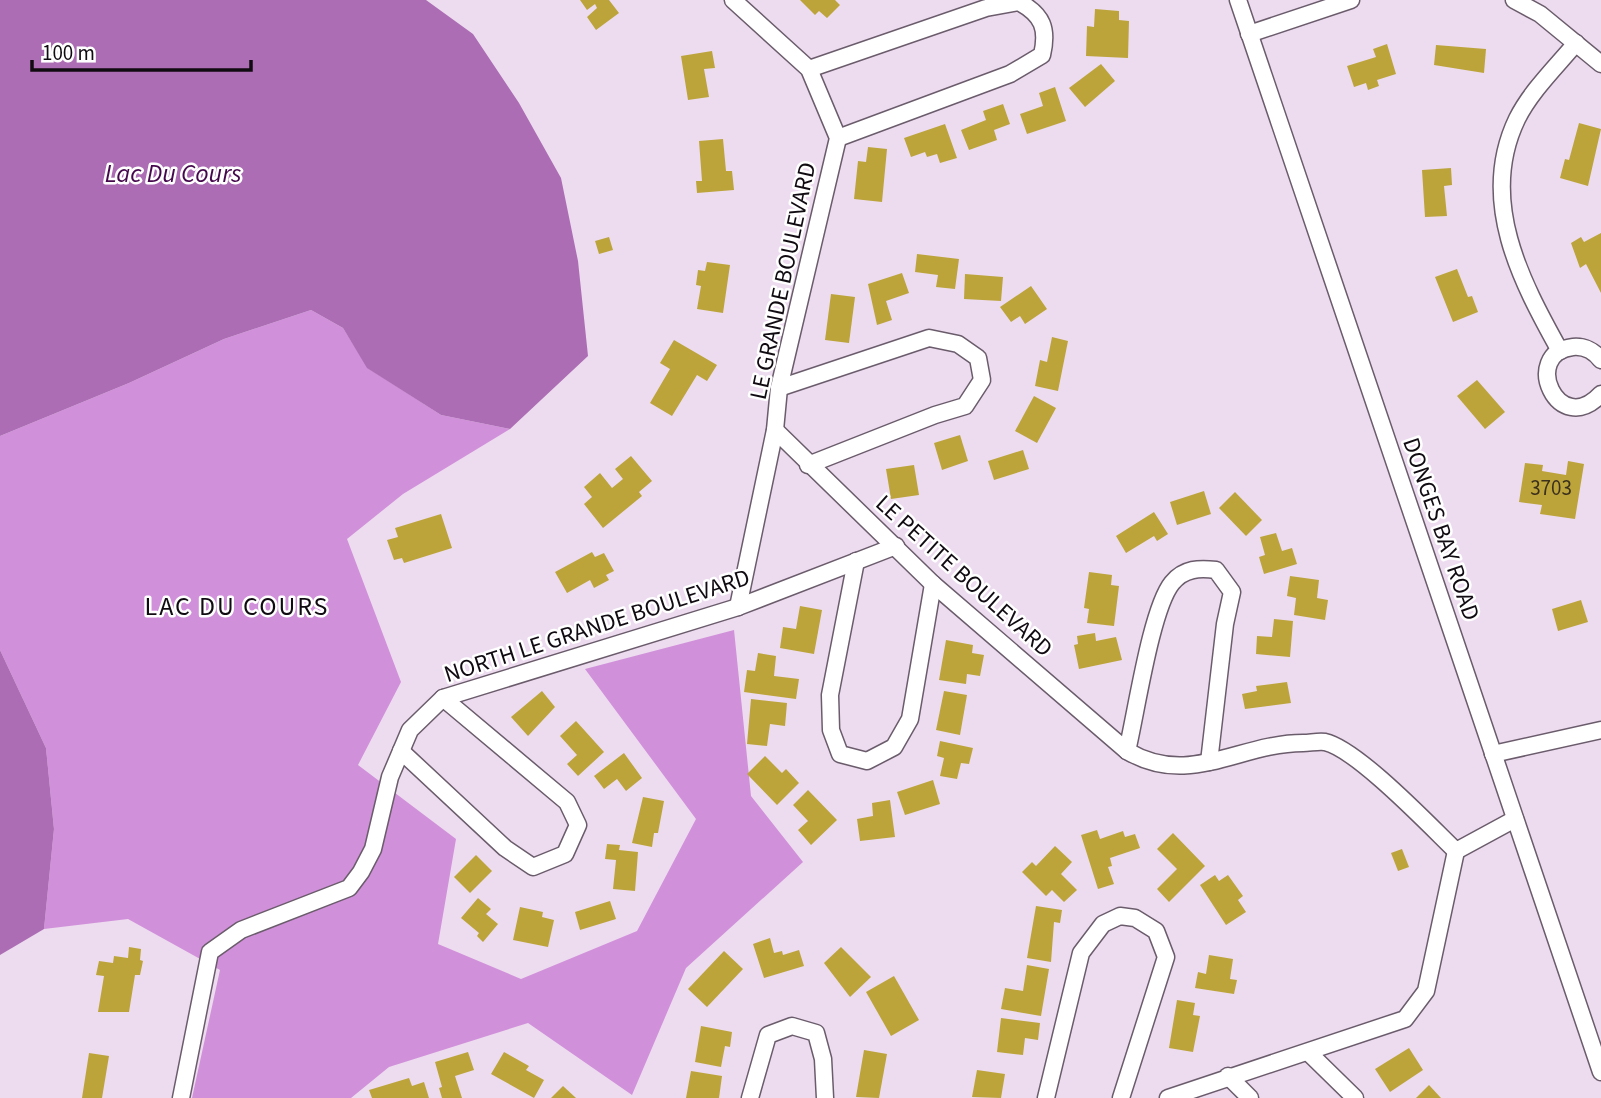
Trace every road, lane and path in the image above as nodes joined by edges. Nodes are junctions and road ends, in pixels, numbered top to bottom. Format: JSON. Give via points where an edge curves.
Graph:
{"nodes":[{"id":1,"x":733,"y":0,"type":"edge"},
{"id":2,"x":1238,"y":0,"type":"edge"},
{"id":3,"x":1351,"y":0,"type":"edge"},
{"id":4,"x":1514,"y":0,"type":"edge"},
{"id":5,"x":1250,"y":34,"type":"junction"},
{"id":6,"x":1576,"y":43,"type":"junction"},
{"id":7,"x":1601,"y":64,"type":"edge"},
{"id":8,"x":809,"y":69,"type":"junction"},
{"id":9,"x":838,"y":138,"type":"junction"},
{"id":10,"x":1560,"y":351,"type":"junction"},
{"id":11,"x":1601,"y":360,"type":"edge"},
{"id":12,"x":779,"y":388,"type":"junction"},
{"id":13,"x":1601,"y":394,"type":"edge"},
{"id":14,"x":775,"y":430,"type":"junction"},
{"id":15,"x":808,"y":465,"type":"junction"},
{"id":16,"x":896,"y":546,"type":"junction"},
{"id":17,"x":856,"y":561,"type":"junction"},
{"id":18,"x":933,"y":584,"type":"junction"},
{"id":19,"x":738,"y":607,"type":"junction"},
{"id":20,"x":443,"y":698,"type":"junction"},
{"id":21,"x":1601,"y":730,"type":"edge"},
{"id":22,"x":401,"y":751,"type":"junction"},
{"id":23,"x":1127,"y":751,"type":"junction"},
{"id":24,"x":1493,"y":754,"type":"junction"},
{"id":25,"x":1209,"y":762,"type":"junction"},
{"id":26,"x":1515,"y":819,"type":"junction"},
{"id":27,"x":1456,"y":851,"type":"junction"},
{"id":28,"x":1308,"y":1052,"type":"junction"},
{"id":29,"x":1601,"y":1072,"type":"edge"},
{"id":30,"x":1228,"y":1076,"type":"junction"},
{"id":31,"x":181,"y":1098,"type":"edge"},
{"id":32,"x":750,"y":1098,"type":"edge"},
{"id":33,"x":825,"y":1098,"type":"edge"},
{"id":34,"x":1046,"y":1098,"type":"edge"},
{"id":35,"x":1121,"y":1098,"type":"edge"},
{"id":36,"x":1168,"y":1098,"type":"edge"},
{"id":37,"x":1250,"y":1098,"type":"edge"},
{"id":38,"x":1355,"y":1098,"type":"edge"}],
"edges":[{"from":1,"to":8,"type":"street","name":"LE GRANDE BOULEVARD"},
{"from":2,"to":5,"type":"street","name":"DONGES BAY ROAD"},
{"from":3,"to":5,"type":"street"},
{"from":4,"to":6,"type":"street"},
{"from":5,"to":24,"type":"street","name":"DONGES BAY ROAD"},
{"from":6,"to":7,"type":"street"},
{"from":6,"to":10,"type":"street","via":[[1517,119],[1501,185],[1506,233],[1521,278]]},
{"from":8,"to":9,"type":"street","name":"LE GRANDE BOULEVARD"},
{"from":8,"to":9,"type":"street","via":[[986,8],[1019,2],[1037,12],[1046,34],[1042,55],[1010,74]]},
{"from":9,"to":12,"type":"street","name":"LE GRANDE BOULEVARD"},
{"from":10,"to":11,"type":"street","via":[[1580,347]]},
{"from":10,"to":13,"type":"street","via":[[1546,375],[1551,394],[1576,407]]},
{"from":12,"to":14,"type":"street","name":"LE GRANDE BOULEVARD"},
{"from":12,"to":15,"type":"street","via":[[929,338],[958,344],[978,358],[982,380],[965,406]]},
{"from":14,"to":15,"type":"street","name":"LE PETITE BOULEVARD"},
{"from":14,"to":19,"type":"street","name":"LE GRANDE BOULEVARD"},
{"from":15,"to":16,"type":"street","name":"LE PETITE BOULEVARD"},
{"from":16,"to":17,"type":"street","name":"NORTH LE GRANDE BOULEVARD"},
{"from":16,"to":18,"type":"street","name":"LE PETITE BOULEVARD"},
{"from":17,"to":18,"type":"street","via":[[830,695],[831,730],[840,754],[867,761],[894,747],[910,719]]},
{"from":17,"to":19,"type":"street","name":"NORTH LE GRANDE BOULEVARD"},
{"from":18,"to":23,"type":"street","name":"LE PETITE BOULEVARD"},
{"from":19,"to":20,"type":"street","name":"NORTH LE GRANDE BOULEVARD"},
{"from":20,"to":22,"type":"street","name":"NORTH LE GRANDE BOULEVARD","via":[[410,730]]},
{"from":20,"to":22,"type":"street","via":[[567,802],[578,825],[565,854],[533,867],[505,848]]},
{"from":21,"to":24,"type":"street"},
{"from":22,"to":31,"type":"street","name":"NORTH LE GRANDE BOULEVARD","via":[[373,849],[349,888],[241,930],[210,952]]},
{"from":23,"to":25,"type":"street","name":"LE PETITE BOULEVARD","via":[[1147,763],[1177,768]]},
{"from":23,"to":25,"type":"street","via":[[1157,613],[1172,582],[1195,568],[1216,570],[1232,592]]},
{"from":24,"to":26,"type":"street","name":"DONGES BAY ROAD"},
{"from":25,"to":27,"type":"street","name":"LE PETITE BOULEVARD","via":[[1287,743],[1326,742],[1366,767]]},
{"from":26,"to":27,"type":"street"},
{"from":26,"to":29,"type":"street","name":"DONGES BAY ROAD"},
{"from":27,"to":28,"type":"street","via":[[1426,991],[1405,1019]]},
{"from":28,"to":30,"type":"street"},
{"from":28,"to":38,"type":"street"},
{"from":30,"to":36,"type":"street"},
{"from":30,"to":37,"type":"street"},
{"from":32,"to":33,"type":"street","via":[[768,1035],[793,1026],[816,1033]]},
{"from":34,"to":35,"type":"street","via":[[1081,953],[1103,924],[1120,916],[1135,918],[1156,931],[1166,957]]}]}
